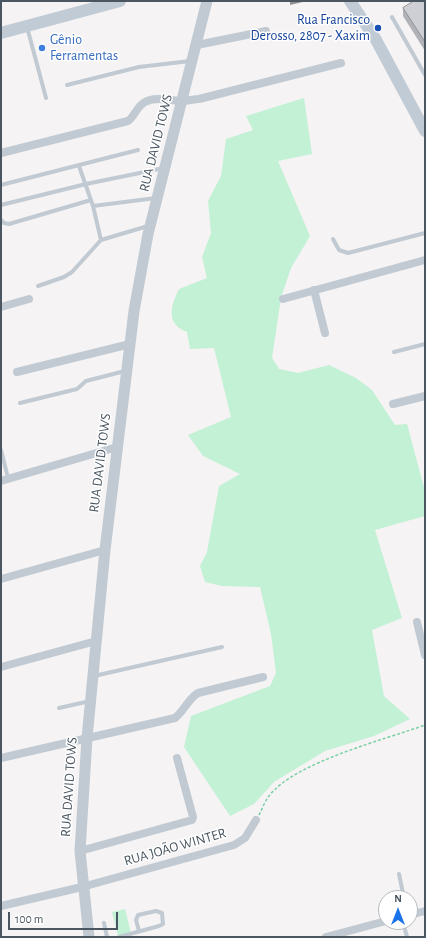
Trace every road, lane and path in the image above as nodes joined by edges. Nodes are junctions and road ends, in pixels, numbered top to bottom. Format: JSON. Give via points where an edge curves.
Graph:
{"nodes":[{"id":1,"x":120,"y":1,"type":"edge"},
{"id":2,"x":207,"y":1,"type":"edge"},
{"id":3,"x":350,"y":1,"type":"edge"},
{"id":4,"x":392,"y":17,"type":"dead end"},
{"id":5,"x":27,"y":26,"type":"junction"},
{"id":6,"x":266,"y":31,"type":"dead end"},
{"id":7,"x":1,"y":33,"type":"edge"},
{"id":8,"x":197,"y":45,"type":"junction"},
{"id":9,"x":193,"y":61,"type":"junction"},
{"id":10,"x":341,"y":63,"type":"dead end"},
{"id":11,"x":425,"y":75,"type":"edge"},
{"id":12,"x":67,"y":85,"type":"dead end"},
{"id":13,"x":46,"y":98,"type":"dead end"},
{"id":14,"x":183,"y":101,"type":"junction"},
{"id":15,"x":425,"y":131,"type":"edge"},
{"id":16,"x":138,"y":150,"type":"dead end"},
{"id":17,"x":1,"y":153,"type":"edge"},
{"id":18,"x":78,"y":166,"type":"junction"},
{"id":19,"x":165,"y":168,"type":"junction"},
{"id":20,"x":86,"y":184,"type":"junction"},
{"id":21,"x":1,"y":185,"type":"edge"},
{"id":22,"x":158,"y":197,"type":"junction"},
{"id":23,"x":91,"y":200,"type":"junction"},
{"id":24,"x":1,"y":205,"type":"edge"},
{"id":25,"x":93,"y":206,"type":"junction"},
{"id":26,"x":1,"y":220,"type":"edge"},
{"id":27,"x":151,"y":225,"type":"junction"},
{"id":28,"x":425,"y":233,"type":"edge"},
{"id":29,"x":333,"y":239,"type":"dead end"},
{"id":30,"x":101,"y":240,"type":"junction"},
{"id":31,"x":425,"y":260,"type":"edge"},
{"id":32,"x":38,"y":286,"type":"dead end"},
{"id":33,"x":314,"y":290,"type":"junction"},
{"id":34,"x":29,"y":299,"type":"dead end"},
{"id":35,"x":283,"y":299,"type":"dead end"},
{"id":36,"x":1,"y":307,"type":"edge"},
{"id":37,"x":325,"y":333,"type":"dead end"},
{"id":38,"x":130,"y":344,"type":"junction"},
{"id":39,"x":425,"y":344,"type":"edge"},
{"id":40,"x":394,"y":352,"type":"dead end"},
{"id":41,"x":126,"y":370,"type":"junction"},
{"id":42,"x":17,"y":372,"type":"dead end"},
{"id":43,"x":425,"y":396,"type":"edge"},
{"id":44,"x":20,"y":403,"type":"dead end"},
{"id":45,"x":393,"y":404,"type":"dead end"},
{"id":46,"x":117,"y":447,"type":"junction"},
{"id":47,"x":1,"y":450,"type":"edge"},
{"id":48,"x":5,"y":480,"type":"edge"},
{"id":49,"x":105,"y":550,"type":"junction"},
{"id":50,"x":1,"y":579,"type":"edge"},
{"id":51,"x":417,"y":622,"type":"dead end"},
{"id":52,"x":96,"y":642,"type":"junction"},
{"id":53,"x":222,"y":647,"type":"dead end"},
{"id":54,"x":425,"y":655,"type":"edge"},
{"id":55,"x":1,"y":667,"type":"edge"},
{"id":56,"x":93,"y":676,"type":"junction"},
{"id":57,"x":263,"y":677,"type":"dead end"},
{"id":58,"x":91,"y":701,"type":"junction"},
{"id":59,"x":59,"y":708,"type":"dead end"},
{"id":60,"x":425,"y":725,"type":"edge"},
{"id":61,"x":87,"y":738,"type":"junction"},
{"id":62,"x":1,"y":758,"type":"edge"},
{"id":63,"x":177,"y":758,"type":"dead end"},
{"id":64,"x":256,"y":820,"type":"joint"},
{"id":65,"x":80,"y":852,"type":"junction"},
{"id":66,"x":399,"y":874,"type":"dead end"},
{"id":67,"x":82,"y":886,"type":"junction"},
{"id":68,"x":402,"y":890,"type":"edge"},
{"id":69,"x":1,"y":906,"type":"edge"},
{"id":70,"x":104,"y":923,"type":"dead end"},
{"id":71,"x":378,"y":923,"type":"edge"},
{"id":72,"x":139,"y":931,"type":"junction"},
{"id":73,"x":89,"y":937,"type":"edge"},
{"id":74,"x":107,"y":937,"type":"edge"},
{"id":75,"x":119,"y":937,"type":"edge"},
{"id":76,"x":326,"y":937,"type":"edge"}],
"edges":[{"from":1,"to":5,"type":"main road"},
{"from":2,"to":8,"type":"street","name":"RUA DAVID TOWS"},
{"from":3,"to":15,"type":"main road","via":[[375,38]]},
{"from":4,"to":11,"type":"lane"},
{"from":5,"to":7,"type":"main road"},
{"from":5,"to":13,"type":"lane"},
{"from":6,"to":8,"type":"street"},
{"from":8,"to":9,"type":"street","name":"RUA DAVID TOWS"},
{"from":9,"to":12,"type":"lane","via":[[139,67]]},
{"from":9,"to":14,"type":"street","name":"RUA DAVID TOWS"},
{"from":10,"to":14,"type":"street"},
{"from":14,"to":17,"type":"street","via":[[146,101],[128,121]]},
{"from":14,"to":19,"type":"street","name":"RUA DAVID TOWS"},
{"from":16,"to":18,"type":"lane"},
{"from":18,"to":20,"type":"lane"},
{"from":18,"to":21,"type":"lane"},
{"from":19,"to":20,"type":"lane"},
{"from":19,"to":22,"type":"street","name":"RUA DAVID TOWS"},
{"from":20,"to":23,"type":"lane"},
{"from":20,"to":24,"type":"lane"},
{"from":22,"to":25,"type":"lane"},
{"from":22,"to":27,"type":"street","name":"RUA DAVID TOWS"},
{"from":23,"to":25,"type":"lane"},
{"from":23,"to":26,"type":"lane","via":[[9,224]]},
{"from":25,"to":30,"type":"lane"},
{"from":27,"to":30,"type":"lane"},
{"from":27,"to":38,"type":"street","name":"RUA DAVID TOWS"},
{"from":28,"to":29,"type":"lane","via":[[348,252],[339,250]]},
{"from":30,"to":32,"type":"lane","via":[[72,272]]},
{"from":31,"to":33,"type":"street"},
{"from":33,"to":35,"type":"street"},
{"from":33,"to":37,"type":"street"},
{"from":34,"to":36,"type":"street"},
{"from":38,"to":41,"type":"street","name":"RUA DAVID TOWS"},
{"from":38,"to":42,"type":"street"},
{"from":39,"to":40,"type":"lane"},
{"from":41,"to":44,"type":"lane","via":[[86,381],[77,389]]},
{"from":41,"to":46,"type":"street","name":"RUA DAVID TOWS"},
{"from":43,"to":45,"type":"street"},
{"from":46,"to":48,"type":"street"},
{"from":46,"to":49,"type":"street","name":"RUA DAVID TOWS"},
{"from":47,"to":48,"type":"lane"},
{"from":49,"to":50,"type":"street"},
{"from":49,"to":52,"type":"street","name":"RUA DAVID TOWS"},
{"from":51,"to":54,"type":"street"},
{"from":52,"to":55,"type":"street"},
{"from":52,"to":56,"type":"street","name":"RUA DAVID TOWS"},
{"from":53,"to":56,"type":"lane"},
{"from":56,"to":58,"type":"street","name":"RUA DAVID TOWS"},
{"from":57,"to":61,"type":"street","via":[[198,693],[191,697],[176,718]]},
{"from":58,"to":59,"type":"lane"},
{"from":58,"to":61,"type":"street","name":"RUA DAVID TOWS"},
{"from":60,"to":64,"type":"path","via":[[313,764],[283,783],[269,796]]},
{"from":61,"to":62,"type":"street"},
{"from":61,"to":65,"type":"street","name":"RUA DAVID TOWS"},
{"from":63,"to":65,"type":"street","via":[[192,820]]},
{"from":64,"to":67,"type":"street","name":"RUA JOÃO WINTER","via":[[246,838],[234,845]]},
{"from":65,"to":67,"type":"street","name":"RUA DAVID TOWS"},
{"from":66,"to":68,"type":"lane"},
{"from":67,"to":69,"type":"street","name":"RUA JOÃO WINTER"},
{"from":67,"to":73,"type":"street","name":"RUA DAVID TOWS"},
{"from":70,"to":74,"type":"lane"},
{"from":71,"to":76,"type":"street"},
{"from":72,"to":72,"type":"lane","via":[[136,920],[138,916],[156,911],[162,913],[163,924]]},
{"from":72,"to":75,"type":"lane"}]}
